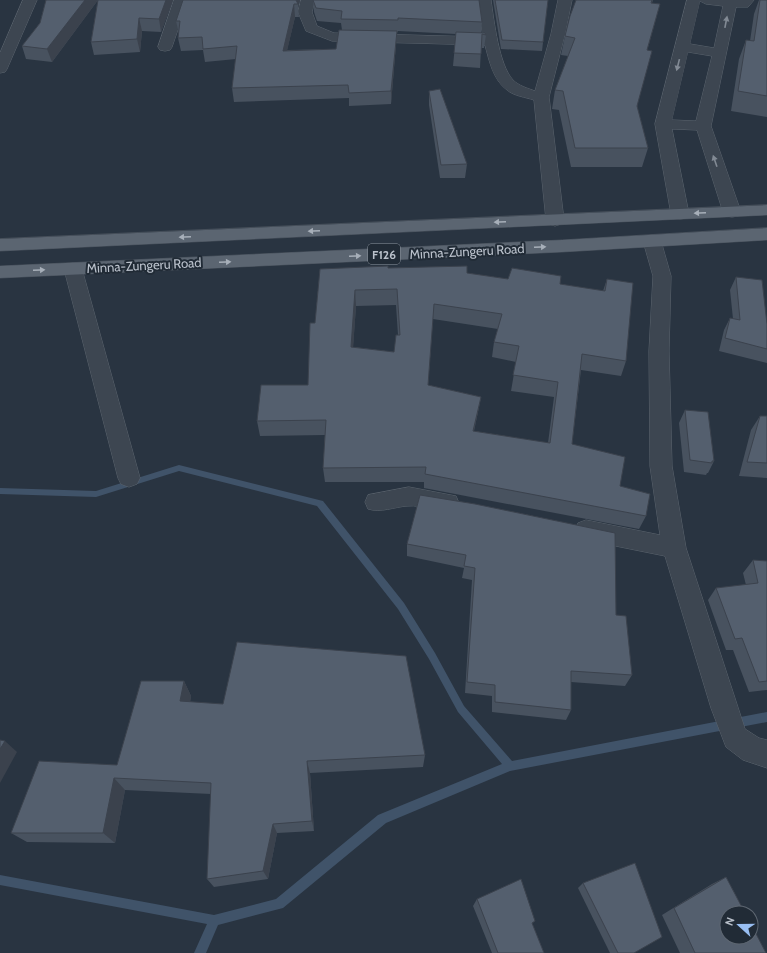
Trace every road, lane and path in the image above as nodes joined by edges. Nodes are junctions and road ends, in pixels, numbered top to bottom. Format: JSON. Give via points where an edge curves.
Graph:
{"nodes":[{"id":1,"x":30,"y":0,"type":"edge"},
{"id":2,"x":181,"y":0,"type":"edge"},
{"id":3,"x":308,"y":0,"type":"edge"},
{"id":4,"x":484,"y":0,"type":"edge"},
{"id":5,"x":565,"y":0,"type":"edge"},
{"id":6,"x":694,"y":0,"type":"edge"},
{"id":7,"x":706,"y":0,"type":"edge"},
{"id":8,"x":747,"y":0,"type":"edge"},
{"id":9,"x":730,"y":3,"type":"junction"},
{"id":10,"x":491,"y":41,"type":"junction"},
{"id":11,"x":165,"y":47,"type":"dead end"},
{"id":12,"x":682,"y":47,"type":"junction"},
{"id":13,"x":720,"y":53,"type":"junction"},
{"id":14,"x":0,"y":69,"type":"edge"},
{"id":15,"x":541,"y":97,"type":"junction"},
{"id":16,"x":663,"y":124,"type":"junction"},
{"id":17,"x":703,"y":126,"type":"junction"},
{"id":18,"x":767,"y":210,"type":"edge"},
{"id":19,"x":732,"y":212,"type":"junction"},
{"id":20,"x":680,"y":214,"type":"junction"},
{"id":21,"x":555,"y":220,"type":"junction"},
{"id":22,"x":767,"y":234,"type":"edge"},
{"id":23,"x":652,"y":241,"type":"junction"},
{"id":24,"x":0,"y":245,"type":"edge"},
{"id":25,"x":73,"y":269,"type":"junction"},
{"id":26,"x":0,"y":272,"type":"edge"},
{"id":27,"x":129,"y":478,"type":"dead end"},
{"id":28,"x":376,"y":502,"type":"dead end"},
{"id":29,"x":466,"y":505,"type":"edge"},
{"id":30,"x":566,"y":526,"type":"edge"},
{"id":31,"x":674,"y":548,"type":"junction"},
{"id":32,"x":767,"y":754,"type":"edge"}],
"edges":[{"from":1,"to":14,"type":"street"},
{"from":2,"to":11,"type":"street"},
{"from":3,"to":10,"type":"street","via":[[305,12],[312,28],[332,37]]},
{"from":4,"to":10,"type":"street"},
{"from":5,"to":15,"type":"street"},
{"from":6,"to":12,"type":"street"},
{"from":7,"to":9,"type":"street"},
{"from":8,"to":9,"type":"street","via":[[743,4]]},
{"from":13,"to":9,"type":"street","one_way":true},
{"from":10,"to":15,"type":"street","via":[[504,82],[512,88]]},
{"from":12,"to":13,"type":"street"},
{"from":12,"to":16,"type":"street","one_way":true},
{"from":13,"to":17,"type":"street"},
{"from":15,"to":21,"type":"street"},
{"from":16,"to":17,"type":"street"},
{"from":16,"to":20,"type":"street"},
{"from":19,"to":17,"type":"street","one_way":true},
{"from":18,"to":19,"type":"main road","name":"Minna-Zungeru Road","number":"F126"},
{"from":19,"to":20,"type":"main road","name":"Minna-Zungeru Road","number":"F126","one_way":true},
{"from":20,"to":21,"type":"main road","name":"Minna-Zungeru Road","number":"F126"},
{"from":21,"to":24,"type":"main road","name":"Minna-Zungeru Road","number":"F126","one_way":true},
{"from":22,"to":23,"type":"main road","name":"Minna-Zungeru Road","number":"F126"},
{"from":25,"to":23,"type":"main road","name":"Minna-Zungeru Road","number":"F126","one_way":true},
{"from":23,"to":31,"type":"street","via":[[662,276],[659,351],[661,466]]},
{"from":26,"to":25,"type":"main road","name":"Minna-Zungeru Road","number":"F126","one_way":true},
{"from":25,"to":27,"type":"street"},
{"from":28,"to":29,"type":"street","via":[[408,496]]},
{"from":30,"to":31,"type":"street"},
{"from":31,"to":32,"type":"street","via":[[735,738],[753,750]]}]}
